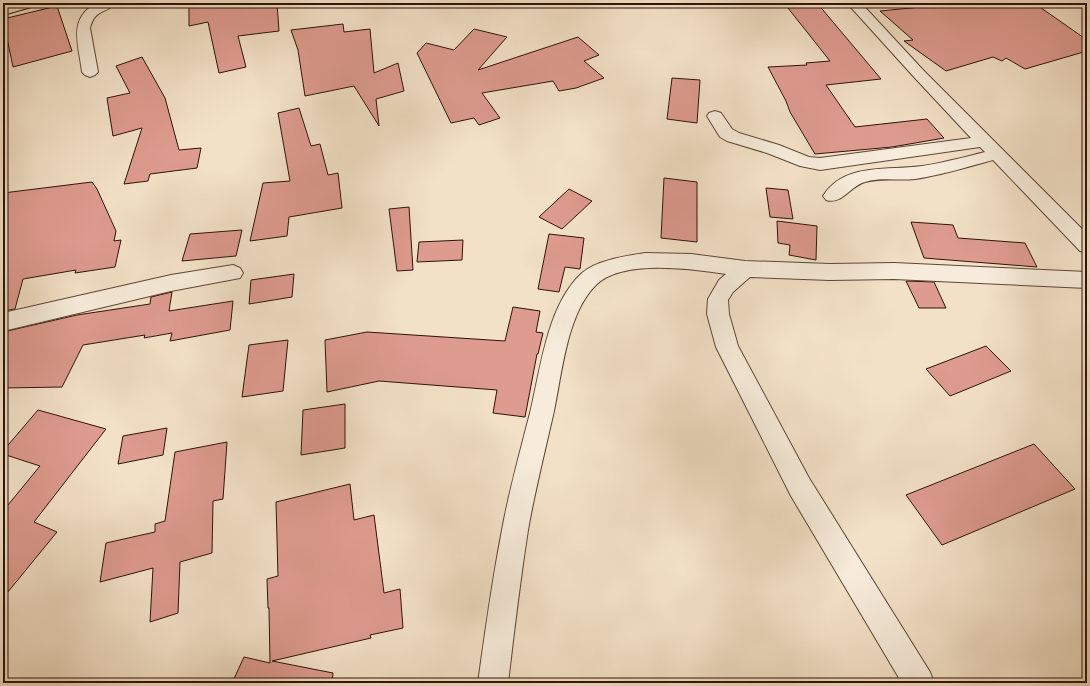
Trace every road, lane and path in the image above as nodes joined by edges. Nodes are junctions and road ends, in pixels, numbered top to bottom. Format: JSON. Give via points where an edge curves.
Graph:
{"nodes":[{"id":1,"x":30,"y":3,"type":"edge"},
{"id":2,"x":108,"y":3,"type":"edge"},
{"id":3,"x":854,"y":3,"type":"edge"},
{"id":4,"x":3,"y":11,"type":"edge"},
{"id":5,"x":90,"y":72,"type":"dead end"},
{"id":6,"x":715,"y":116,"type":"dead end"},
{"id":7,"x":991,"y":148,"type":"junction"},
{"id":8,"x":832,"y":196,"type":"dead end"},
{"id":9,"x":1087,"y":246,"type":"edge"},
{"id":10,"x":745,"y":269,"type":"junction"},
{"id":11,"x":233,"y":273,"type":"dead end"},
{"id":12,"x":1087,"y":280,"type":"edge"},
{"id":13,"x":3,"y":322,"type":"edge"},
{"id":14,"x":493,"y":683,"type":"edge"},
{"id":15,"x":919,"y":683,"type":"edge"}],
"edges":[{"from":1,"to":4,"type":"main road"},
{"from":2,"to":5,"type":"street","via":[[90,13],[85,20],[83,28]]},
{"from":3,"to":7,"type":"street"},
{"from":6,"to":7,"type":"street","via":[[726,132],[733,137],[806,162],[820,164]]},
{"from":7,"to":8,"type":"street","via":[[920,173],[865,175],[842,186]]},
{"from":7,"to":9,"type":"street"},
{"from":10,"to":12,"type":"street","via":[[909,272]]},
{"from":10,"to":14,"type":"street","via":[[691,261],[645,260],[613,266],[590,278],[569,305],[553,356],[526,475],[504,600]]},
{"from":10,"to":15,"type":"street","via":[[726,286],[718,299],[718,314],[727,347],[800,487]]},
{"from":11,"to":13,"type":"street","via":[[171,283]]}]}
